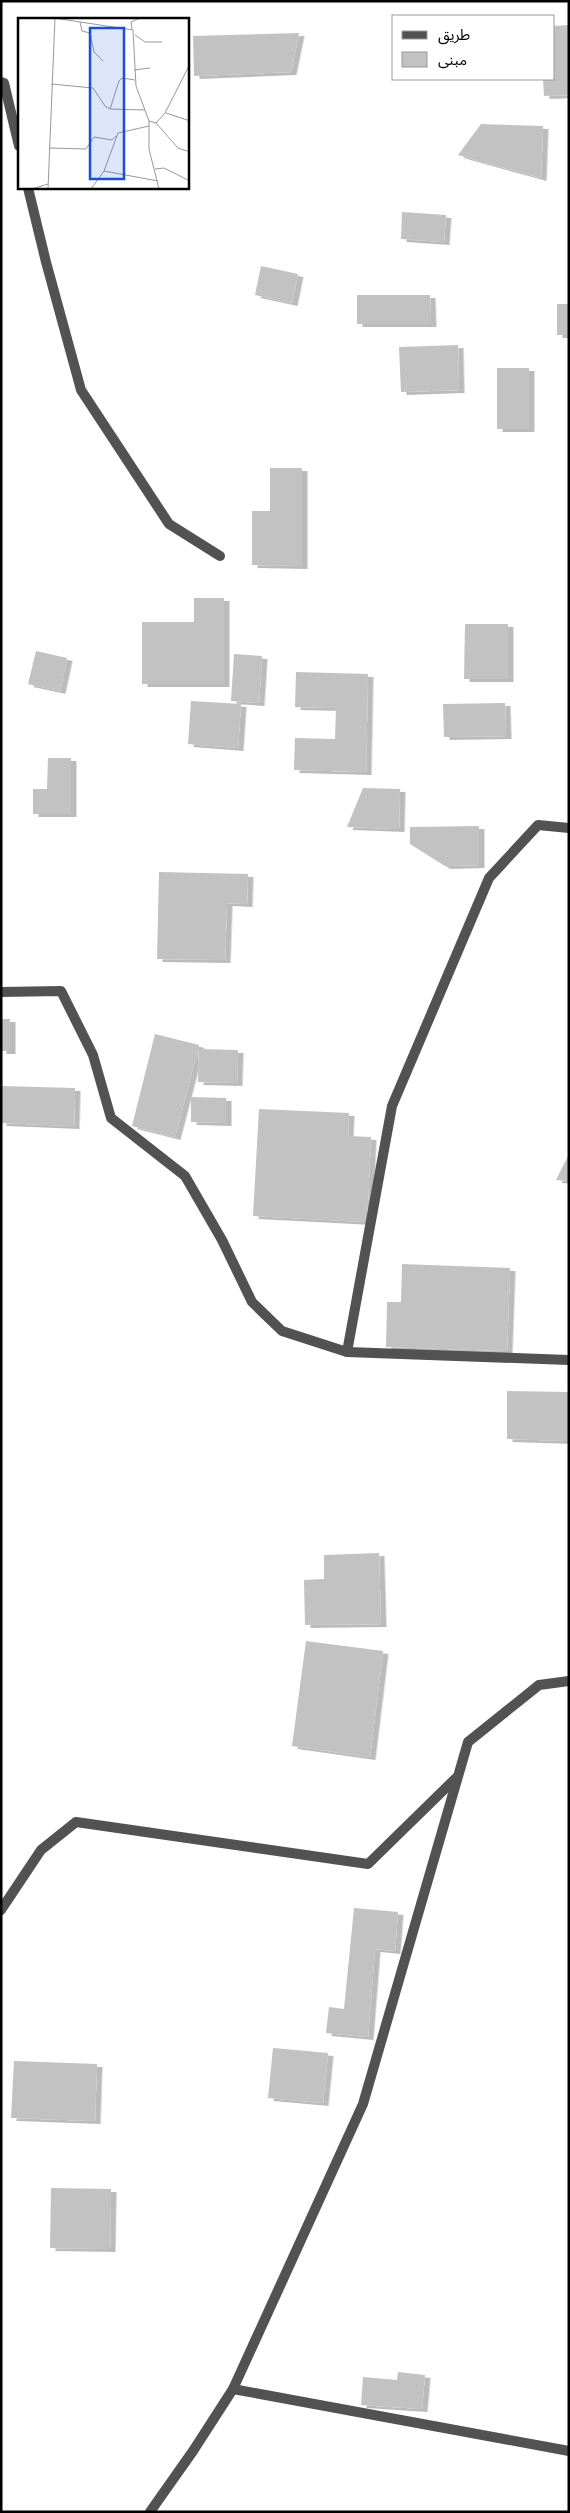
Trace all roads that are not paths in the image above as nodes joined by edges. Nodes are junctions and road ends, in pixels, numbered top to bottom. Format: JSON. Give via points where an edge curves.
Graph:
{"nodes":[{"id":1,"x":1,"y":82,"type":"edge"},
{"id":2,"x":18,"y":142,"type":"edge"},
{"id":3,"x":28,"y":189,"type":"edge"},
{"id":4,"x":220,"y":556,"type":"dead end"},
{"id":5,"x":569,"y":828,"type":"edge"},
{"id":6,"x":1,"y":992,"type":"edge"},
{"id":7,"x":346,"y":1352,"type":"junction"},
{"id":8,"x":569,"y":1360,"type":"edge"},
{"id":9,"x":569,"y":1681,"type":"edge"},
{"id":10,"x":458,"y":1777,"type":"junction"},
{"id":11,"x":1,"y":1910,"type":"edge"},
{"id":12,"x":233,"y":2389,"type":"junction"},
{"id":13,"x":569,"y":2451,"type":"edge"},
{"id":14,"x":150,"y":2512,"type":"edge"}],
"edges":[{"from":1,"to":2,"type":"street","via":[[4,83]]},
{"from":3,"to":4,"type":"street","via":[[81,390],[169,524]]},
{"from":5,"to":7,"type":"street","via":[[538,825],[490,878],[392,1106]]},
{"from":6,"to":7,"type":"street","via":[[61,992],[93,1056],[111,1118],[185,1176],[222,1240],[252,1302],[282,1331]]},
{"from":7,"to":8,"type":"street"},
{"from":9,"to":10,"type":"street","via":[[539,1685],[468,1742]]},
{"from":10,"to":11,"type":"street","via":[[368,1864],[76,1822],[41,1850]]},
{"from":10,"to":12,"type":"street","via":[[363,2104]]},
{"from":12,"to":13,"type":"street"},
{"from":12,"to":14,"type":"street"}]}
